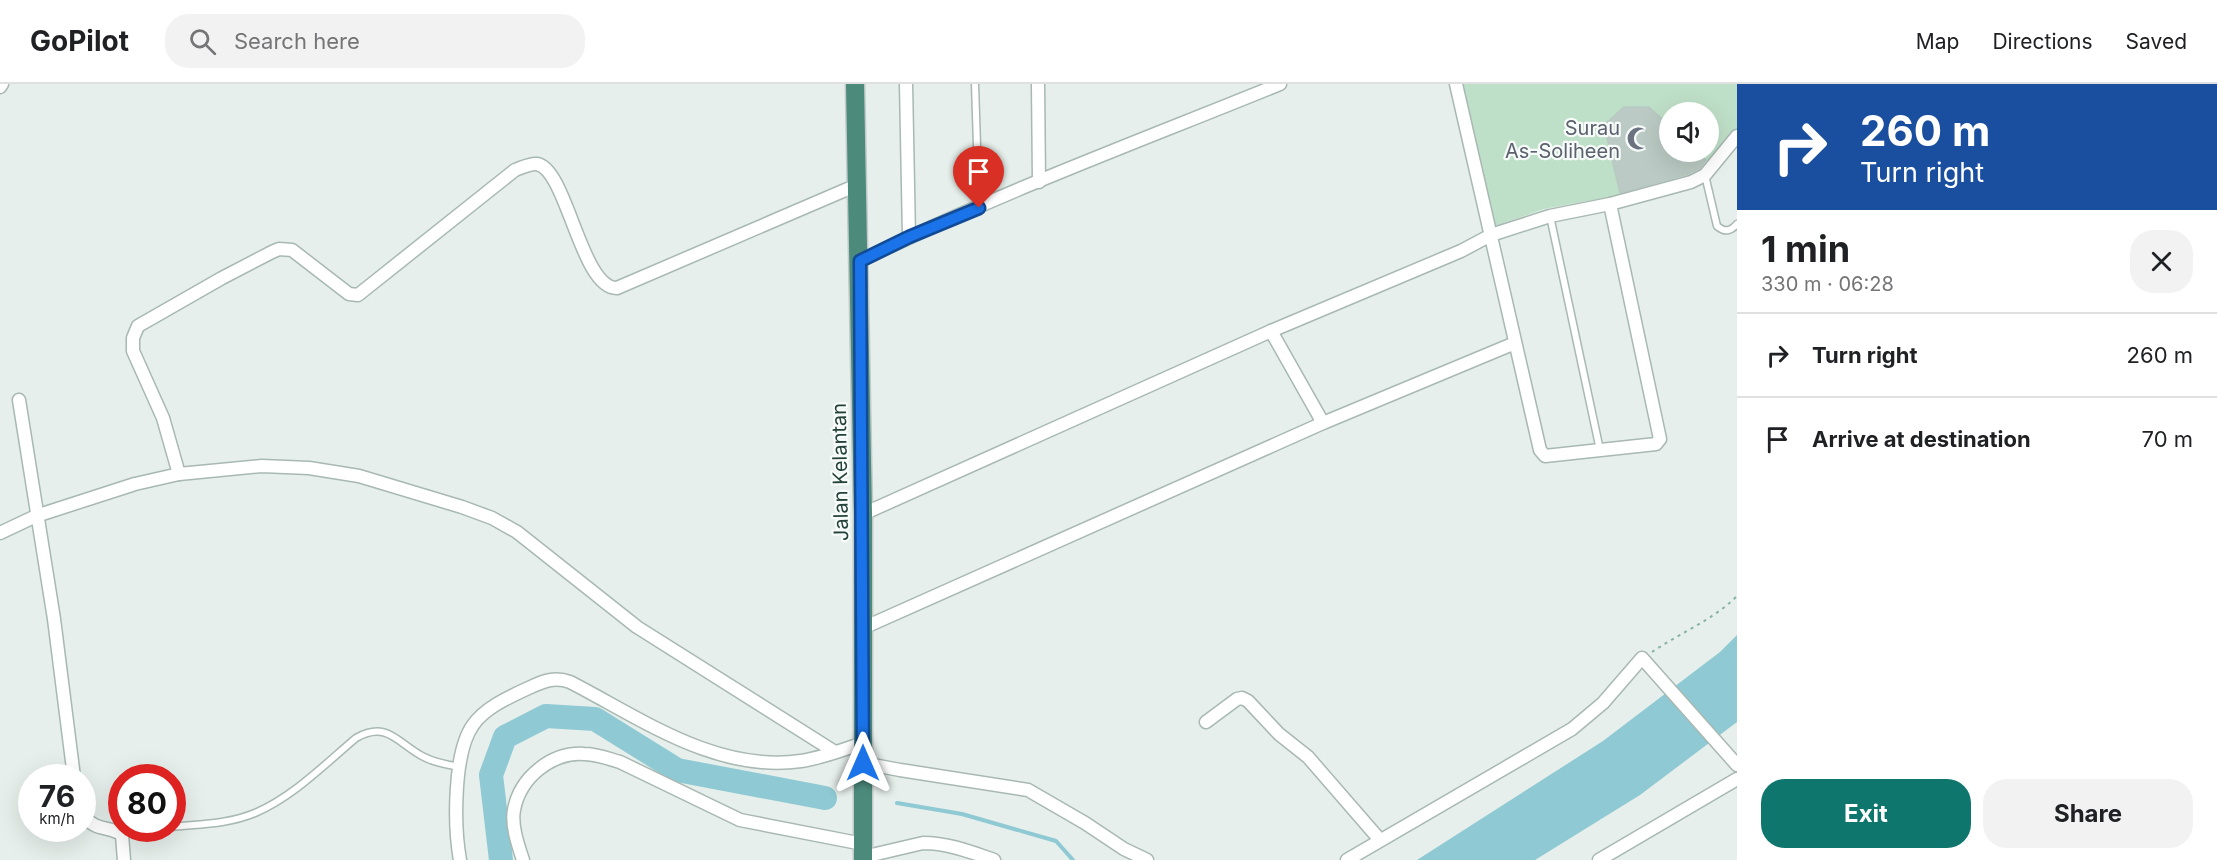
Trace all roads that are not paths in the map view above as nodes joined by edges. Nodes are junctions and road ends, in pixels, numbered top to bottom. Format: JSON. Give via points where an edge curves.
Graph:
{"nodes":[{"id":1,"x":855,"y":84,"type":"edge"},
{"id":2,"x":906,"y":84,"type":"edge"},
{"id":3,"x":975,"y":84,"type":"edge"},
{"id":4,"x":1038,"y":84,"type":"edge"},
{"id":5,"x":1280,"y":84,"type":"edge"},
{"id":6,"x":1456,"y":84,"type":"edge"},
{"id":7,"x":1737,"y":136,"type":"edge"},
{"id":8,"x":1704,"y":176,"type":"junction"},
{"id":9,"x":1039,"y":182,"type":"junction"},
{"id":10,"x":857,"y":185,"type":"junction"},
{"id":11,"x":1610,"y":204,"type":"junction"},
{"id":12,"x":979,"y":208,"type":"junction"},
{"id":13,"x":1550,"y":216,"type":"junction"},
{"id":14,"x":1737,"y":224,"type":"edge"},
{"id":15,"x":1491,"y":235,"type":"junction"},
{"id":16,"x":909,"y":237,"type":"junction"},
{"id":17,"x":860,"y":261,"type":"junction"},
{"id":18,"x":1272,"y":331,"type":"junction"},
{"id":19,"x":1515,"y":343,"type":"junction"},
{"id":20,"x":19,"y":400,"type":"dead end"},
{"id":21,"x":1323,"y":423,"type":"junction"},
{"id":22,"x":1600,"y":450,"type":"junction"},
{"id":23,"x":179,"y":474,"type":"junction"},
{"id":24,"x":863,"y":514,"type":"junction"},
{"id":25,"x":36,"y":516,"type":"junction"},
{"id":26,"x":0,"y":533,"type":"edge"},
{"id":27,"x":863,"y":628,"type":"junction"},
{"id":28,"x":1206,"y":722,"type":"dead end"},
{"id":29,"x":863,"y":743,"type":"junction"},
{"id":30,"x":835,"y":752,"type":"junction"},
{"id":31,"x":72,"y":764,"type":"edge"},
{"id":32,"x":864,"y":765,"type":"junction"},
{"id":33,"x":1737,"y":765,"type":"edge"},
{"id":34,"x":460,"y":767,"type":"junction"},
{"id":35,"x":1737,"y":778,"type":"edge"},
{"id":36,"x":186,"y":826,"type":"edge"},
{"id":37,"x":1380,"y":840,"type":"junction"},
{"id":38,"x":123,"y":842,"type":"edge"},
{"id":39,"x":863,"y":850,"type":"edge"},
{"id":40,"x":124,"y":860,"type":"edge"},
{"id":41,"x":460,"y":860,"type":"edge"},
{"id":42,"x":523,"y":860,"type":"edge"},
{"id":43,"x":994,"y":860,"type":"edge"},
{"id":44,"x":1147,"y":860,"type":"edge"},
{"id":45,"x":1347,"y":860,"type":"edge"},
{"id":46,"x":1599,"y":860,"type":"edge"}],
"edges":[{"from":1,"to":10,"type":"highway","name":"Jalan Kelantan"},
{"from":2,"to":16,"type":"street"},
{"from":3,"to":12,"type":"lane"},
{"from":4,"to":9,"type":"street"},
{"from":5,"to":9,"type":"street"},
{"from":6,"to":15,"type":"street"},
{"from":7,"to":8,"type":"street"},
{"from":8,"to":11,"type":"street"},
{"from":8,"to":14,"type":"lane","via":[[1717,226],[1728,231]]},
{"from":9,"to":12,"type":"street"},
{"from":10,"to":17,"type":"highway","name":"Jalan Kelantan"},
{"from":10,"to":23,"type":"street","via":[[613,288],[595,272],[556,184],[544,167],[536,164],[515,170],[358,295],[348,294],[292,250],[279,249],[190,296],[134,332],[133,351],[168,431]]},
{"from":11,"to":13,"type":"street"},
{"from":11,"to":22,"type":"street","via":[[1660,437],[1656,444]]},
{"from":12,"to":16,"type":"street"},
{"from":13,"to":15,"type":"street"},
{"from":13,"to":22,"type":"lane"},
{"from":15,"to":18,"type":"street"},
{"from":15,"to":19,"type":"street"},
{"from":16,"to":17,"type":"street"},
{"from":17,"to":24,"type":"highway","name":"Jalan Kelantan"},
{"from":18,"to":21,"type":"street"},
{"from":18,"to":24,"type":"street"},
{"from":19,"to":21,"type":"street"},
{"from":19,"to":22,"type":"street","via":[[1543,455]]},
{"from":20,"to":25,"type":"street"},
{"from":21,"to":27,"type":"street"},
{"from":23,"to":25,"type":"street"},
{"from":23,"to":30,"type":"street","via":[[262,466],[333,471],[392,485],[492,518],[526,538],[637,627]]},
{"from":24,"to":27,"type":"highway","name":"Jalan Kelantan"},
{"from":25,"to":26,"type":"street"},
{"from":25,"to":31,"type":"street"},
{"from":27,"to":29,"type":"highway","name":"Jalan Kelantan"},
{"from":28,"to":37,"type":"street","via":[[1237,699],[1248,701],[1279,734],[1308,756]]},
{"from":29,"to":30,"type":"street"},
{"from":29,"to":32,"type":"highway","name":"Jalan Kelantan"},
{"from":30,"to":34,"type":"street","via":[[801,761],[749,761],[722,756],[694,746],[570,682],[554,679],[505,699],[483,714],[467,737]]},
{"from":32,"to":39,"type":"highway","name":"Jalan Kelantan"},
{"from":32,"to":44,"type":"street","via":[[1028,790]]},
{"from":33,"to":37,"type":"street","via":[[1645,661],[1572,729]]},
{"from":34,"to":36,"type":"lane","via":[[431,761],[384,731],[365,733],[290,793],[255,813]]},
{"from":34,"to":41,"type":"street","via":[[456,817]]},
{"from":35,"to":46,"type":"street"},
{"from":37,"to":45,"type":"street"},
{"from":38,"to":40,"type":"street"},
{"from":39,"to":42,"type":"street","via":[[740,820],[620,762],[603,756],[573,754],[544,765],[525,784],[514,810]]},
{"from":39,"to":43,"type":"street","via":[[933,843]]}]}
